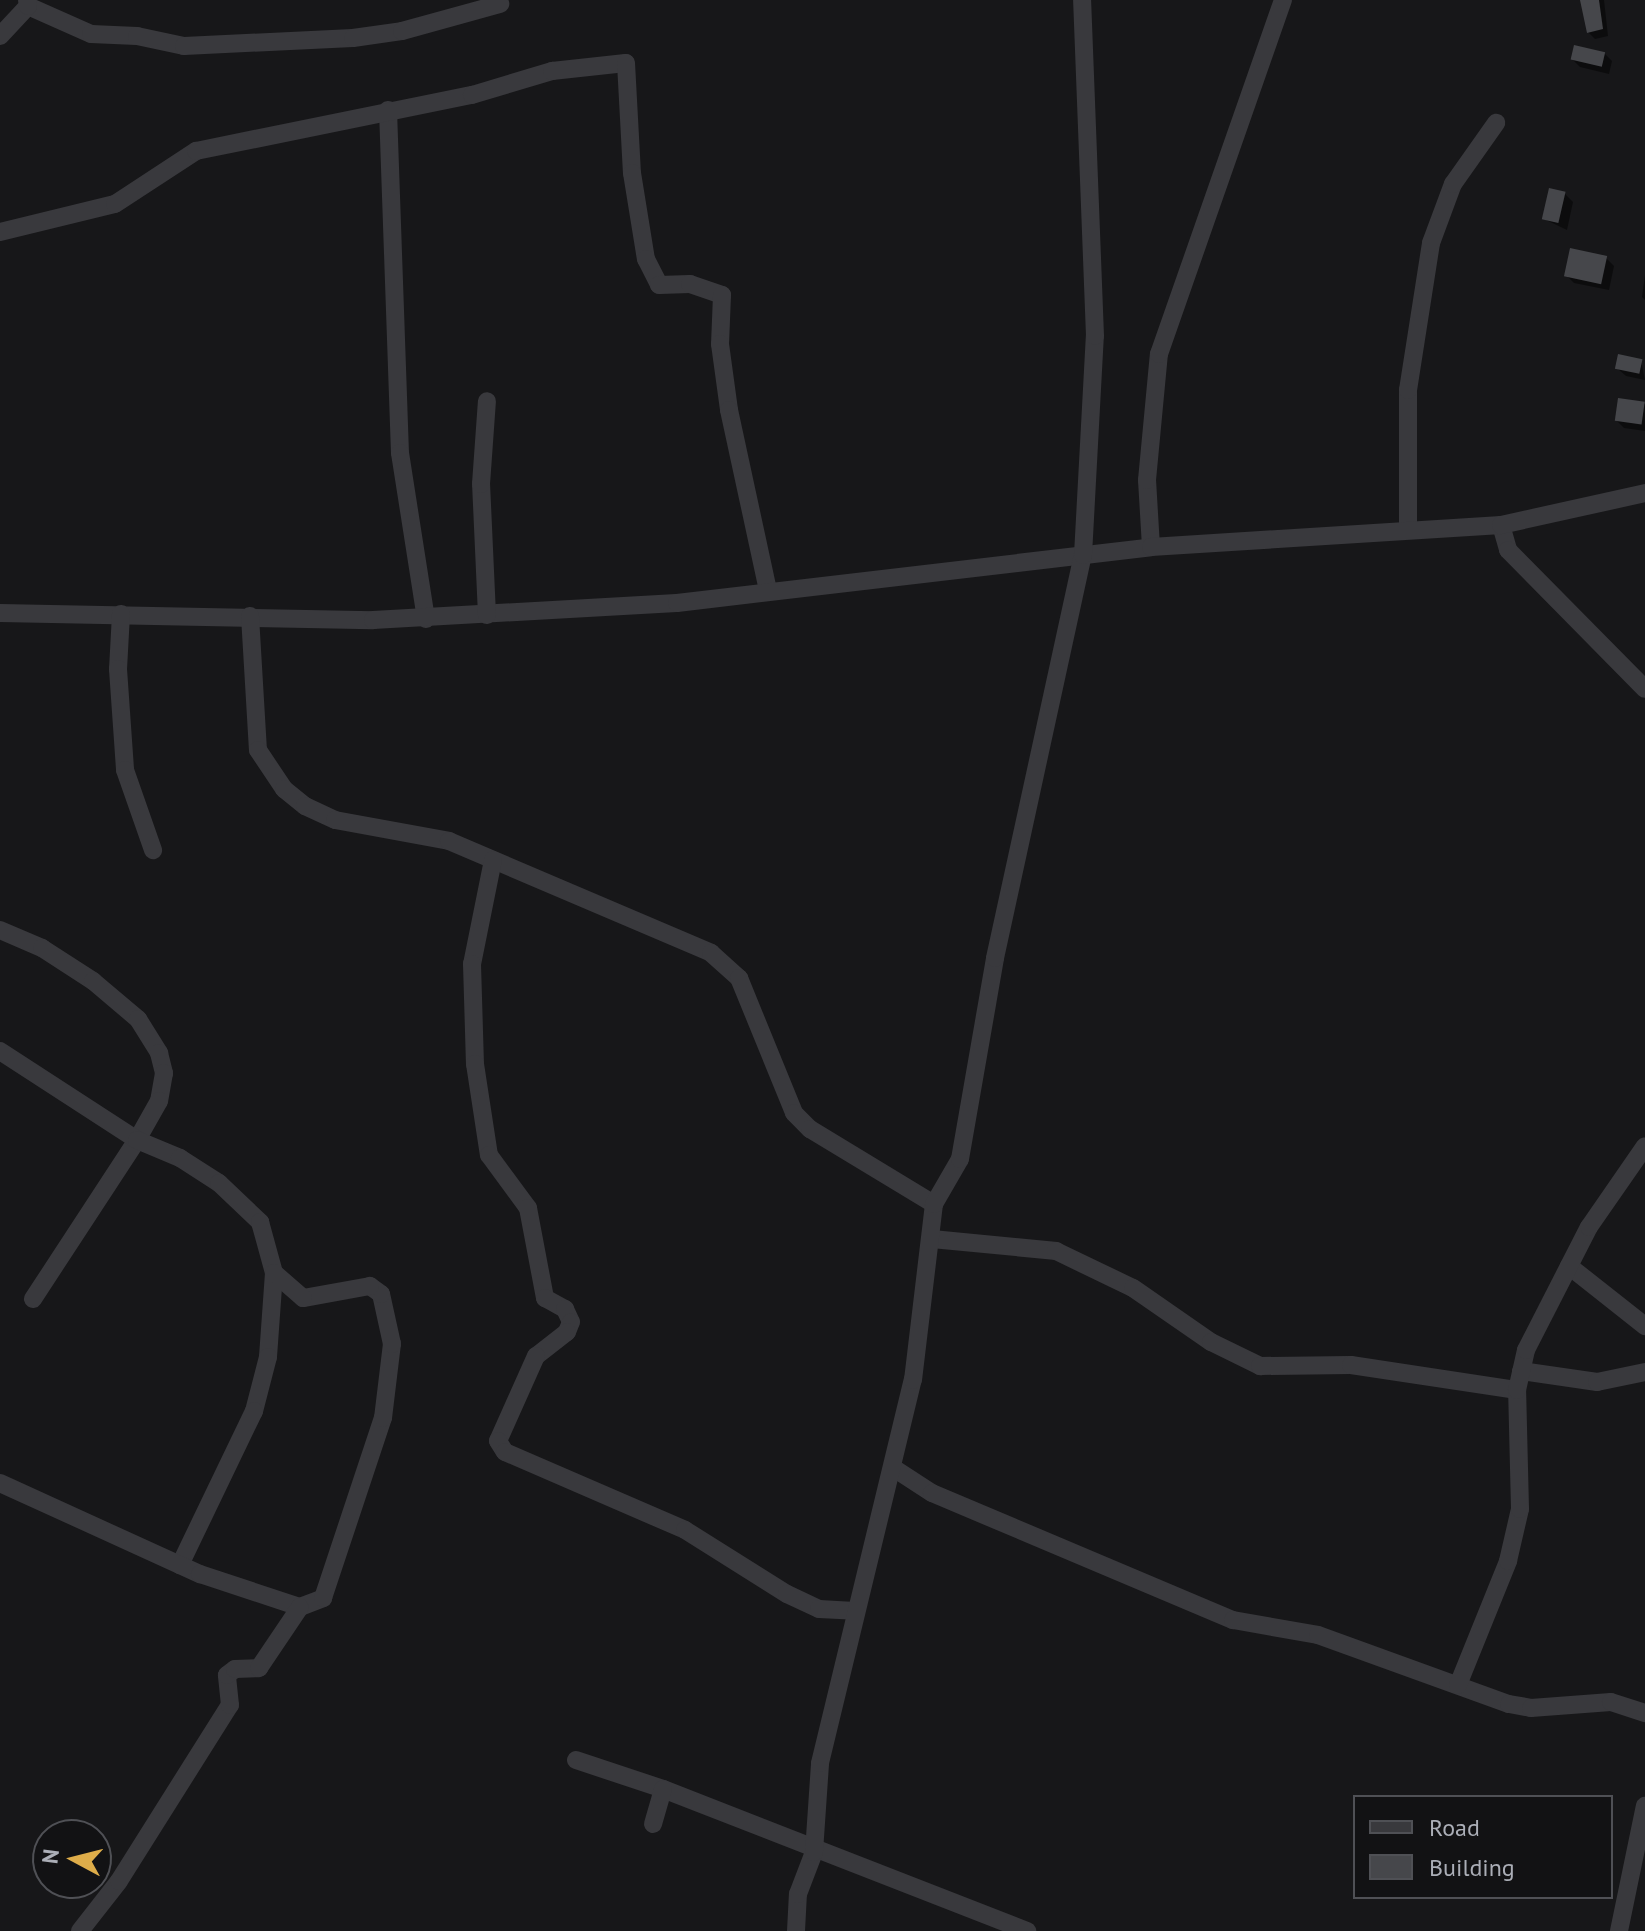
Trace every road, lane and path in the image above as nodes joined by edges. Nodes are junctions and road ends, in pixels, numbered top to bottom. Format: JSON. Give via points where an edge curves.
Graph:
{"nodes":[{"id":1,"x":1082,"y":0,"type":"edge"},
{"id":2,"x":1283,"y":0,"type":"edge"},
{"id":3,"x":28,"y":3,"type":"edge"},
{"id":4,"x":500,"y":4,"type":"dead end"},
{"id":5,"x":0,"y":36,"type":"edge"},
{"id":6,"x":388,"y":110,"type":"junction"},
{"id":7,"x":1496,"y":123,"type":"dead end"},
{"id":8,"x":0,"y":232,"type":"edge"},
{"id":9,"x":487,"y":401,"type":"dead end"},
{"id":10,"x":1645,"y":493,"type":"edge"},
{"id":11,"x":1501,"y":525,"type":"junction"},
{"id":12,"x":1408,"y":530,"type":"junction"},
{"id":13,"x":1151,"y":547,"type":"junction"},
{"id":14,"x":1083,"y":555,"type":"junction"},
{"id":15,"x":768,"y":590,"type":"junction"},
{"id":16,"x":0,"y":613,"type":"edge"},
{"id":17,"x":121,"y":614,"type":"junction"},
{"id":18,"x":487,"y":615,"type":"junction"},
{"id":19,"x":250,"y":616,"type":"junction"},
{"id":20,"x":426,"y":619,"type":"junction"},
{"id":21,"x":1645,"y":689,"type":"edge"},
{"id":22,"x":153,"y":850,"type":"dead end"},
{"id":23,"x":493,"y":860,"type":"junction"},
{"id":24,"x":0,"y":930,"type":"edge"},
{"id":25,"x":0,"y":1051,"type":"edge"},
{"id":26,"x":137,"y":1140,"type":"junction"},
{"id":27,"x":1645,"y":1146,"type":"edge"},
{"id":28,"x":934,"y":1204,"type":"junction"},
{"id":29,"x":932,"y":1239,"type":"junction"},
{"id":30,"x":1569,"y":1266,"type":"junction"},
{"id":31,"x":274,"y":1273,"type":"junction"},
{"id":32,"x":33,"y":1299,"type":"dead end"},
{"id":33,"x":1645,"y":1326,"type":"edge"},
{"id":34,"x":1645,"y":1372,"type":"edge"},
{"id":35,"x":1519,"y":1380,"type":"junction"},
{"id":36,"x":895,"y":1469,"type":"junction"},
{"id":37,"x":0,"y":1483,"type":"edge"},
{"id":38,"x":180,"y":1565,"type":"junction"},
{"id":39,"x":300,"y":1607,"type":"junction"},
{"id":40,"x":855,"y":1611,"type":"junction"},
{"id":41,"x":1458,"y":1685,"type":"junction"},
{"id":42,"x":1645,"y":1713,"type":"edge"},
{"id":43,"x":576,"y":1760,"type":"dead end"},
{"id":44,"x":663,"y":1789,"type":"junction"},
{"id":45,"x":1645,"y":1806,"type":"edge"},
{"id":46,"x":653,"y":1824,"type":"dead end"},
{"id":47,"x":814,"y":1852,"type":"junction"},
{"id":48,"x":80,"y":1931,"type":"edge"},
{"id":49,"x":796,"y":1931,"type":"edge"},
{"id":50,"x":1027,"y":1931,"type":"edge"},
{"id":51,"x":1619,"y":1931,"type":"edge"}],
"edges":[{"from":1,"to":14,"type":"street","via":[[1095,336]]},
{"from":2,"to":13,"type":"street","via":[[1159,354],[1147,480]]},
{"from":3,"to":4,"type":"street","via":[[91,34],[198,46],[353,38],[402,31]]},
{"from":3,"to":5,"type":"street"},
{"from":6,"to":8,"type":"street","via":[[196,151],[115,204]]},
{"from":6,"to":15,"type":"street","via":[[494,89],[552,71],[626,63],[632,173],[646,231],[646,259],[659,285],[690,284],[722,295],[720,344],[729,410]]},
{"from":6,"to":20,"type":"street","via":[[400,453]]},
{"from":7,"to":12,"type":"street","via":[[1477,145],[1437,215],[1409,379]]},
{"from":9,"to":18,"type":"street","via":[[481,484]]},
{"from":10,"to":11,"type":"street"},
{"from":11,"to":12,"type":"street"},
{"from":11,"to":21,"type":"street","via":[[1508,550]]},
{"from":12,"to":13,"type":"street"},
{"from":13,"to":14,"type":"street"},
{"from":14,"to":15,"type":"street"},
{"from":14,"to":28,"type":"street","via":[[995,958],[960,1159]]},
{"from":15,"to":18,"type":"street","via":[[677,603]]},
{"from":16,"to":17,"type":"street"},
{"from":17,"to":19,"type":"street"},
{"from":17,"to":22,"type":"street","via":[[118,669],[125,770]]},
{"from":18,"to":20,"type":"street"},
{"from":19,"to":20,"type":"street"},
{"from":19,"to":23,"type":"street","via":[[256,738],[267,768],[284,789],[335,820],[449,841]]},
{"from":23,"to":28,"type":"street","via":[[711,953],[730,966],[794,1113],[810,1129]]},
{"from":23,"to":40,"type":"street","via":[[472,964],[475,1064],[489,1155],[528,1208],[545,1298],[565,1309],[571,1322],[567,1332],[536,1356],[498,1441],[505,1452],[685,1530],[787,1594],[819,1609]]},
{"from":24,"to":26,"type":"street","via":[[42,948],[93,981],[138,1019],[150,1037],[161,1063],[163,1087]]},
{"from":25,"to":26,"type":"street"},
{"from":26,"to":31,"type":"street","via":[[180,1158],[235,1196],[260,1222]]},
{"from":26,"to":32,"type":"street"},
{"from":27,"to":30,"type":"street"},
{"from":28,"to":29,"type":"street"},
{"from":29,"to":35,"type":"street","via":[[1056,1251],[1133,1288],[1211,1342],[1260,1366],[1351,1365]]},
{"from":29,"to":36,"type":"street"},
{"from":30,"to":33,"type":"street"},
{"from":30,"to":35,"type":"street","via":[[1538,1323]]},
{"from":31,"to":38,"type":"street","via":[[268,1357],[254,1411]]},
{"from":31,"to":39,"type":"street","via":[[303,1298],[370,1286],[381,1294],[392,1344],[383,1418],[354,1494],[330,1583],[323,1598]]},
{"from":34,"to":35,"type":"street","via":[[1597,1382]]},
{"from":35,"to":41,"type":"street","via":[[1520,1509],[1508,1561]]},
{"from":36,"to":40,"type":"street"},
{"from":36,"to":41,"type":"street","via":[[932,1493],[1233,1620],[1318,1635]]},
{"from":37,"to":38,"type":"street"},
{"from":38,"to":39,"type":"street"},
{"from":39,"to":48,"type":"street","via":[[259,1668],[235,1669],[227,1675],[230,1705],[119,1881]]},
{"from":40,"to":47,"type":"street","via":[[820,1763]]},
{"from":41,"to":42,"type":"street","via":[[1531,1708],[1587,1701]]},
{"from":43,"to":44,"type":"street"},
{"from":44,"to":46,"type":"street"},
{"from":44,"to":47,"type":"street"},
{"from":45,"to":51,"type":"street"},
{"from":47,"to":49,"type":"street","via":[[798,1894]]},
{"from":47,"to":50,"type":"street","via":[[926,1889]]}]}
